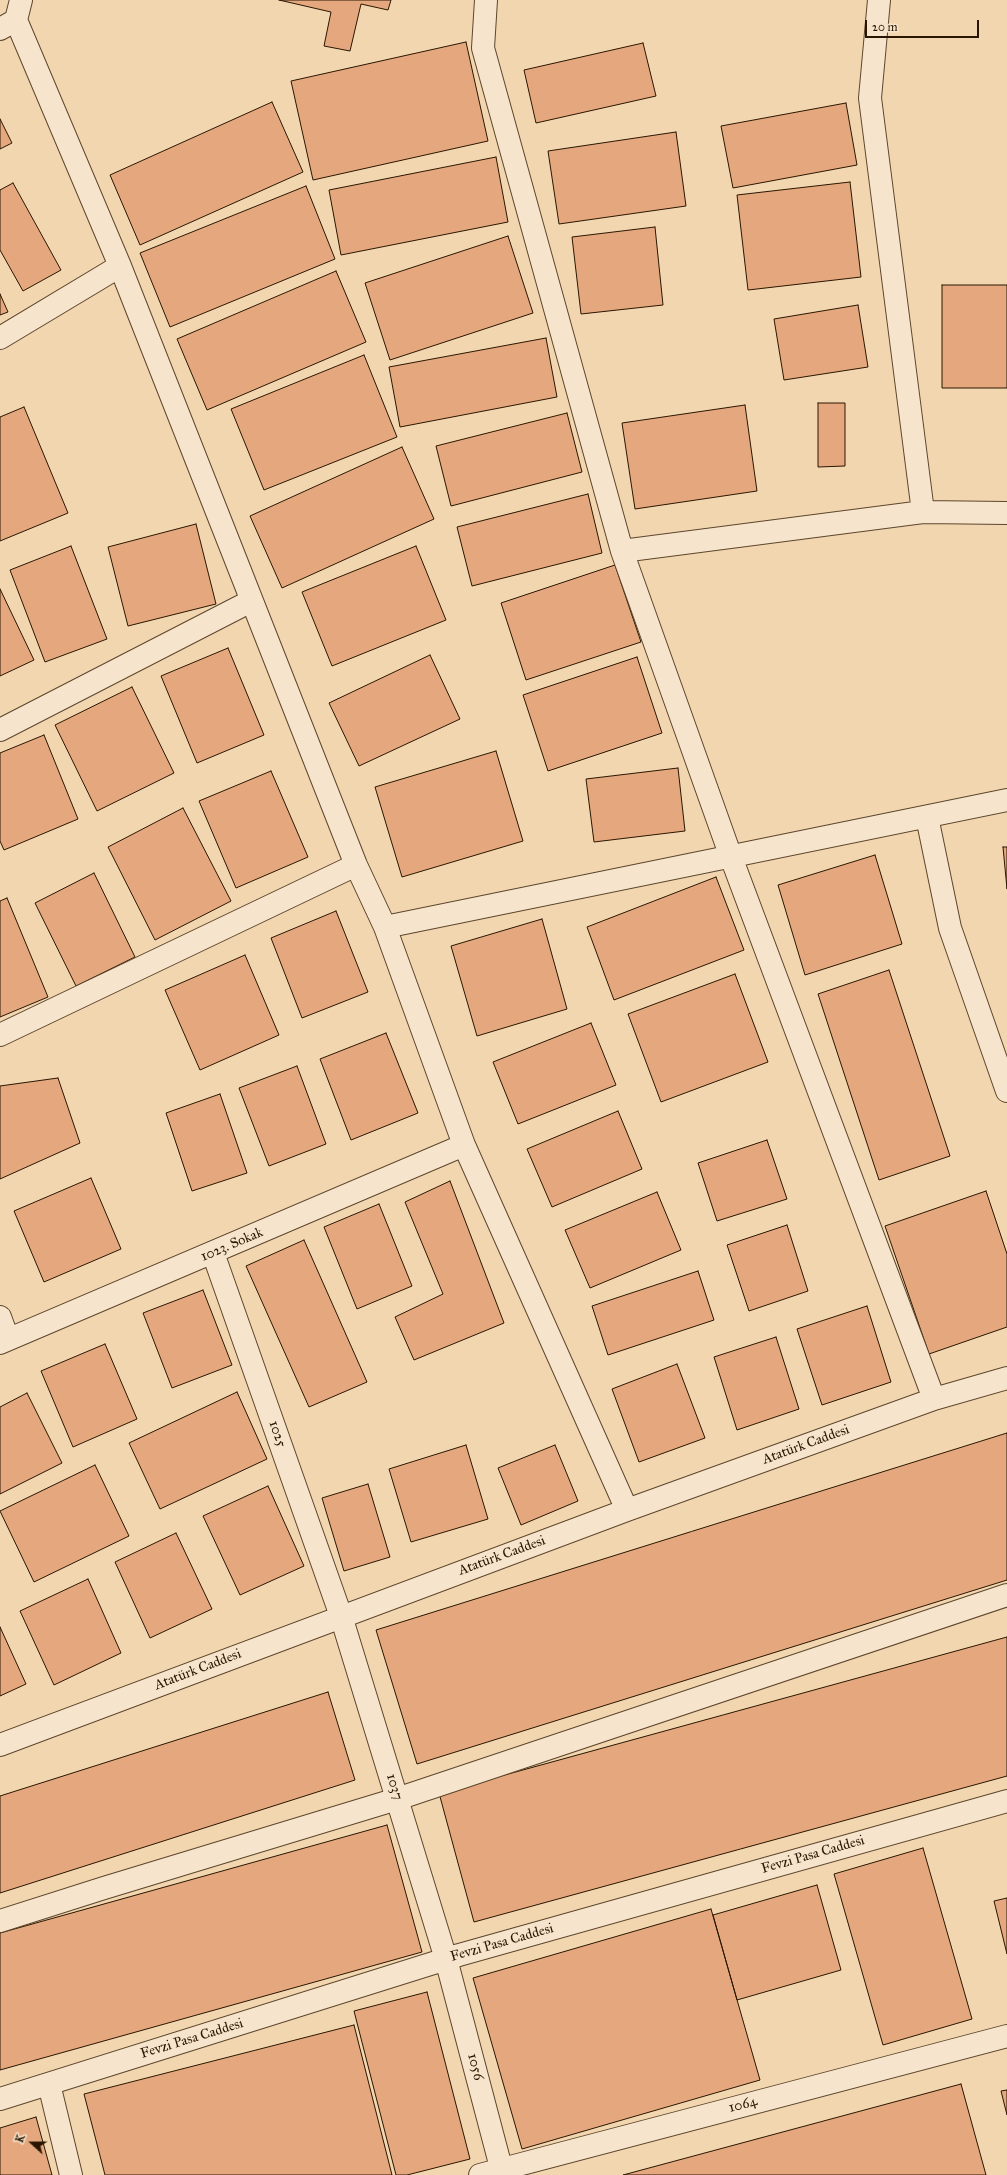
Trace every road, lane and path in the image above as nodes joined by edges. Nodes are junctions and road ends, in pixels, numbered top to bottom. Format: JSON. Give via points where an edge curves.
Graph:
{"nodes":[{"id":1,"x":486,"y":0,"type":"edge"},
{"id":2,"x":879,"y":0,"type":"edge"},
{"id":3,"x":12,"y":16,"type":"edge"},
{"id":4,"x":120,"y":266,"type":"junction"},
{"id":5,"x":0,"y":338,"type":"edge"},
{"id":6,"x":923,"y":512,"type":"junction"},
{"id":7,"x":1007,"y":513,"type":"edge"},
{"id":8,"x":622,"y":551,"type":"junction"},
{"id":9,"x":252,"y":601,"type":"junction"},
{"id":10,"x":0,"y":730,"type":"edge"},
{"id":11,"x":1007,"y":800,"type":"edge"},
{"id":12,"x":927,"y":817,"type":"junction"},
{"id":13,"x":731,"y":858,"type":"junction"},
{"id":14,"x":356,"y":865,"type":"junction"},
{"id":15,"x":385,"y":927,"type":"junction"},
{"id":16,"x":0,"y":1035,"type":"edge"},
{"id":17,"x":1007,"y":1091,"type":"edge"},
{"id":18,"x":464,"y":1145,"type":"junction"},
{"id":19,"x":213,"y":1253,"type":"junction"},
{"id":20,"x":0,"y":1318,"type":"edge"},
{"id":21,"x":4,"y":1341,"type":"edge"},
{"id":22,"x":1007,"y":1378,"type":"edge"},
{"id":23,"x":934,"y":1399,"type":"junction"},
{"id":24,"x":627,"y":1510,"type":"junction"},
{"id":25,"x":1007,"y":1595,"type":"edge"},
{"id":26,"x":341,"y":1616,"type":"junction"},
{"id":27,"x":0,"y":1745,"type":"edge"},
{"id":28,"x":397,"y":1799,"type":"junction"},
{"id":29,"x":1007,"y":1801,"type":"edge"},
{"id":30,"x":0,"y":1922,"type":"edge"},
{"id":31,"x":446,"y":1959,"type":"junction"},
{"id":32,"x":1007,"y":2036,"type":"edge"},
{"id":33,"x":49,"y":2084,"type":"junction"},
{"id":34,"x":0,"y":2099,"type":"edge"},
{"id":35,"x":502,"y":2172,"type":"edge"},
{"id":36,"x":71,"y":2175,"type":"edge"},
{"id":37,"x":480,"y":2175,"type":"edge"}],
"edges":[{"from":1,"to":8,"type":"street","via":[[484,48]]},
{"from":2,"to":6,"type":"street","via":[[870,98]]},
{"from":3,"to":4,"type":"street"},
{"from":4,"to":5,"type":"street"},
{"from":4,"to":9,"type":"street"},
{"from":6,"to":7,"type":"street"},
{"from":6,"to":8,"type":"street"},
{"from":8,"to":13,"type":"street"},
{"from":9,"to":10,"type":"street"},
{"from":9,"to":14,"type":"street"},
{"from":11,"to":12,"type":"street"},
{"from":12,"to":13,"type":"street"},
{"from":12,"to":17,"type":"street","via":[[950,928]]},
{"from":13,"to":15,"type":"street"},
{"from":13,"to":23,"type":"street"},
{"from":14,"to":15,"type":"street"},
{"from":14,"to":16,"type":"street"},
{"from":15,"to":18,"type":"street"},
{"from":18,"to":19,"type":"street","name":"1023. Sokak"},
{"from":18,"to":24,"type":"street"},
{"from":19,"to":21,"type":"street","name":"1023. Sokak"},
{"from":19,"to":26,"type":"street","name":"1025"},
{"from":20,"to":21,"type":"street"},
{"from":22,"to":23,"type":"street","name":"Atatürk Caddesi"},
{"from":23,"to":24,"type":"street","name":"Atatürk Caddesi"},
{"from":24,"to":26,"type":"street","name":"Atatürk Caddesi"},
{"from":25,"to":28,"type":"street"},
{"from":26,"to":27,"type":"street","name":"Atatürk Caddesi"},
{"from":26,"to":28,"type":"street","name":"1037"},
{"from":28,"to":30,"type":"street"},
{"from":28,"to":31,"type":"street","name":"1037"},
{"from":29,"to":31,"type":"street","name":"Fevzi Pasa Caddesi"},
{"from":31,"to":33,"type":"street","name":"Fevzi Pasa Caddesi"},
{"from":31,"to":35,"type":"street","name":"1056"},
{"from":32,"to":35,"type":"street","name":"1064"},
{"from":33,"to":34,"type":"street","name":"Fevzi Pasa Caddesi"},
{"from":33,"to":36,"type":"street"},
{"from":35,"to":37,"type":"street","name":"1064"}]}
